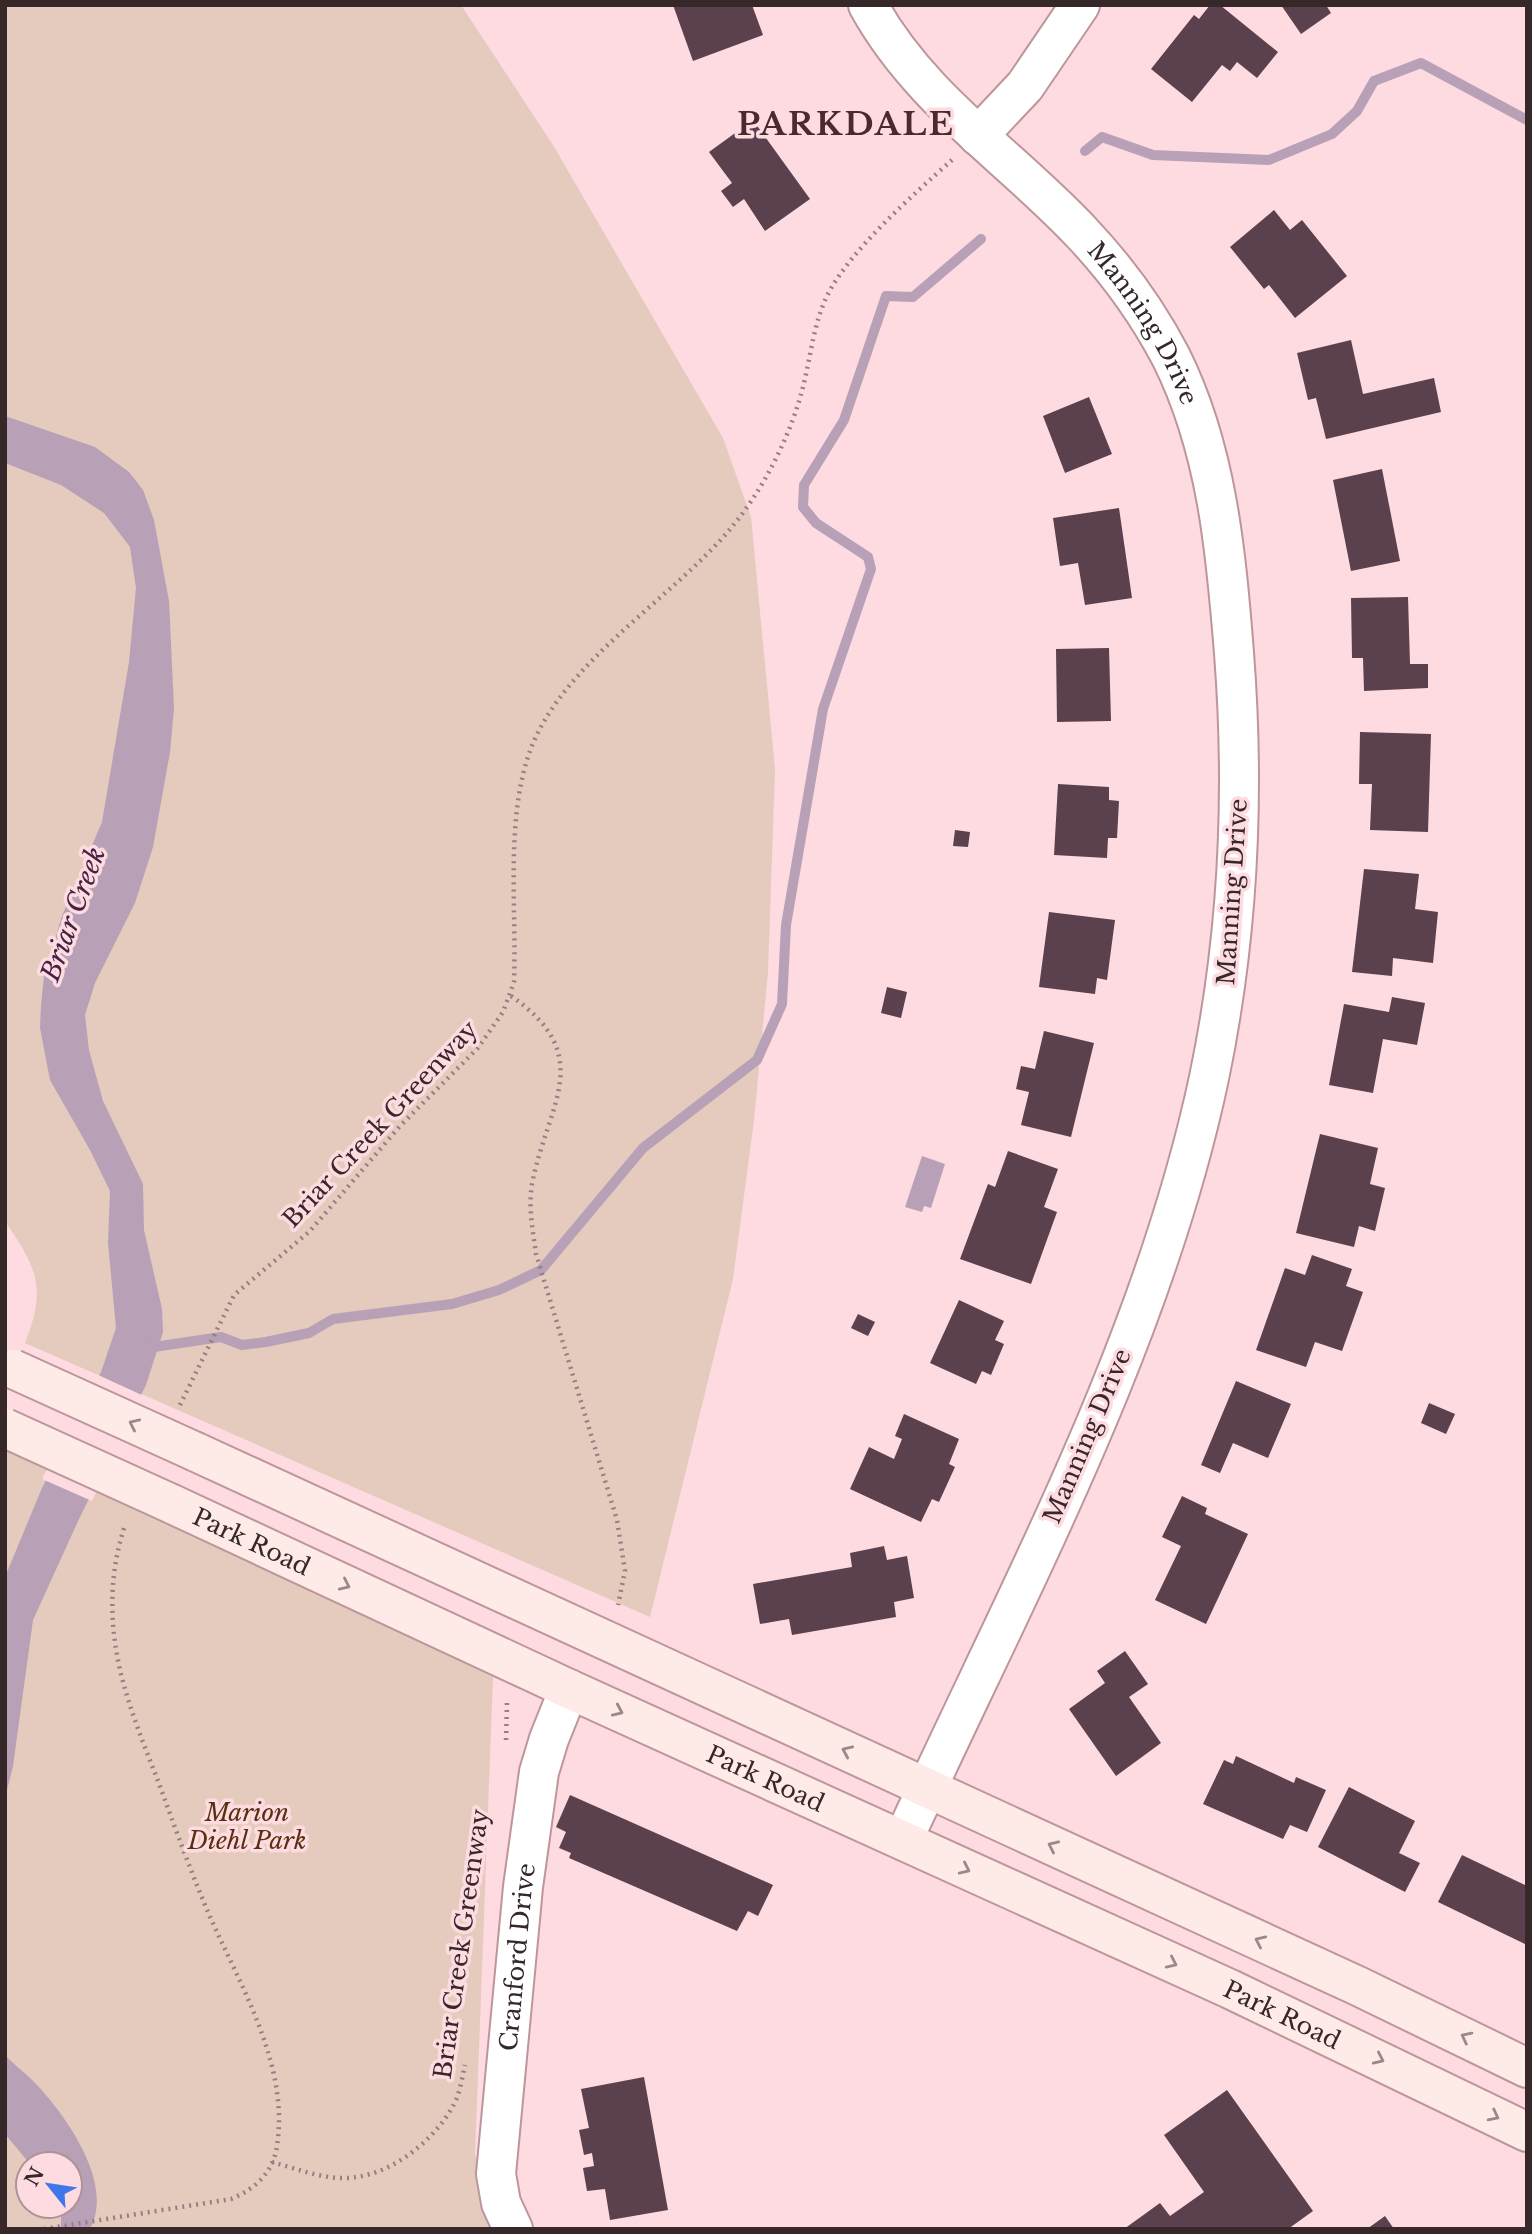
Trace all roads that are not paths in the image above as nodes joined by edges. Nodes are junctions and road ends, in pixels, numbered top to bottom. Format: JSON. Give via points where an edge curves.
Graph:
{"nodes":[{"id":1,"x":868,"y":5,"type":"edge"},
{"id":2,"x":1080,"y":5,"type":"edge"},
{"id":3,"x":978,"y":136,"type":"junction"},
{"id":4,"x":9,"y":1367,"type":"edge"},
{"id":5,"x":5,"y":1428,"type":"edge"},
{"id":6,"x":569,"y":1689,"type":"junction"},
{"id":7,"x":928,"y":1787,"type":"junction"},
{"id":8,"x":903,"y":1840,"type":"junction"},
{"id":9,"x":1527,"y":2068,"type":"edge"},
{"id":10,"x":1527,"y":2132,"type":"edge"},
{"id":11,"x":513,"y":2229,"type":"edge"}],
"edges":[{"from":1,"to":3,"type":"street","name":"Manning Drive","via":[[906,66]]},
{"from":2,"to":3,"type":"street","via":[[1025,86]]},
{"from":3,"to":7,"type":"street","name":"Manning Drive","via":[[1099,254],[1153,327],[1186,393],[1212,474],[1227,562],[1239,707],[1240,793],[1234,913],[1223,1004],[1199,1120],[1161,1248],[1096,1419]]},
{"from":7,"to":4,"type":"main road","one_way":true,"bridge":true},
{"from":5,"to":6,"type":"main road","name":"Park Road","one_way":true,"bridge":true},
{"from":6,"to":8,"type":"main road","name":"Park Road","one_way":true},
{"from":6,"to":11,"type":"street","name":"Cranford Drive","via":[[539,1773],[523,1888],[496,2174],[501,2203]]},
{"from":7,"to":8,"type":"street","name":"Manning Drive"},
{"from":9,"to":7,"type":"main road","one_way":true},
{"from":8,"to":10,"type":"main road","name":"Park Road","one_way":true,"via":[[1230,1989]]}]}
